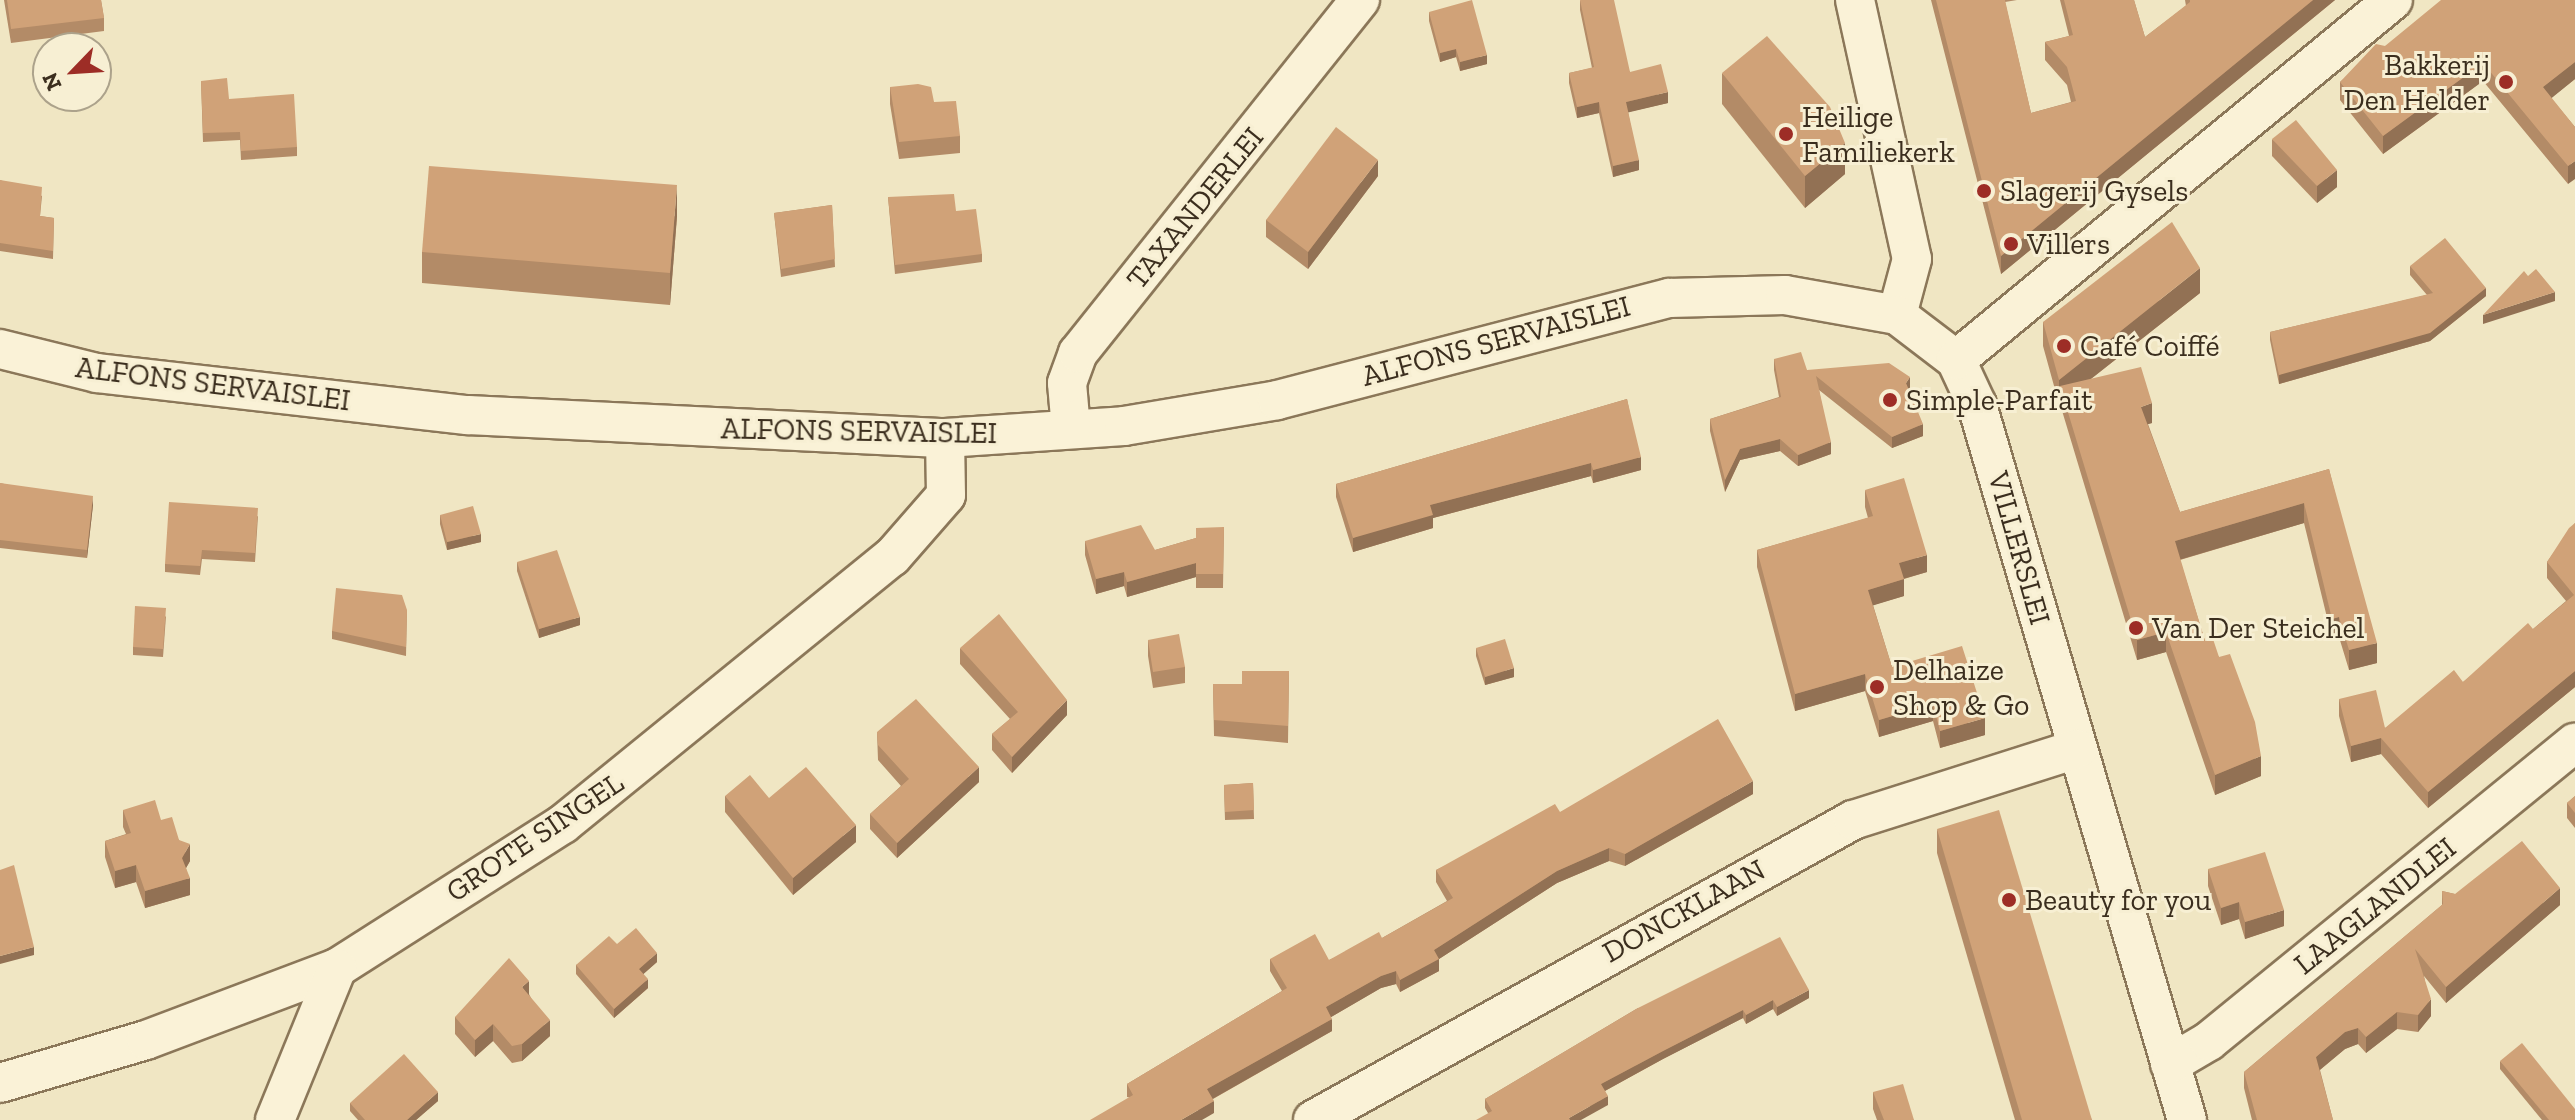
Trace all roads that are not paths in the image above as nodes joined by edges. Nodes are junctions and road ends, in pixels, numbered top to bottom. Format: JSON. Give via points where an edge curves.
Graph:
{"nodes":[{"id":1,"x":1360,"y":0,"type":"edge"},
{"id":2,"x":1855,"y":0,"type":"edge"},
{"id":3,"x":2393,"y":0,"type":"edge"},
{"id":4,"x":1897,"y":315,"type":"junction"},
{"id":5,"x":0,"y":349,"type":"edge"},
{"id":6,"x":1956,"y":360,"type":"junction"},
{"id":7,"x":1071,"y":429,"type":"junction"},
{"id":8,"x":945,"y":438,"type":"junction"},
{"id":9,"x":2575,"y":743,"type":"edge"},
{"id":10,"x":2077,"y":749,"type":"junction"},
{"id":11,"x":337,"y":968,"type":"junction"},
{"id":12,"x":2170,"y":1064,"type":"junction"},
{"id":13,"x":0,"y":1083,"type":"edge"},
{"id":14,"x":275,"y":1120,"type":"edge"},
{"id":15,"x":1313,"y":1120,"type":"edge"},
{"id":16,"x":2187,"y":1120,"type":"edge"}],
"edges":[{"from":1,"to":7,"type":"street","name":"TAXANDERLEI","via":[[1078,353],[1067,383]]},
{"from":2,"to":4,"type":"street","via":[[1912,259]]},
{"from":3,"to":6,"type":"street"},
{"from":4,"to":6,"type":"street","name":"VILLERSLEI"},
{"from":4,"to":7,"type":"street","name":"ALFONS SERVAISLEI","via":[[1785,295],[1669,298],[1277,400]]},
{"from":5,"to":8,"type":"street","name":"ALFONS SERVAISLEI","via":[[97,373],[468,415]]},
{"from":6,"to":10,"type":"street","name":"VILLERSLEI","via":[[1977,405]]},
{"from":7,"to":8,"type":"street","name":"ALFONS SERVAISLEI"},
{"from":8,"to":11,"type":"street","name":"GROTE SINGEL","via":[[946,495],[871,575],[563,824]]},
{"from":9,"to":12,"type":"street","name":"LAAGLANDLEI","via":[[2209,1041]]},
{"from":10,"to":12,"type":"street","name":"VILLERSLEI"},
{"from":10,"to":15,"type":"street","name":"DONCKLAAN","via":[[1853,820]]},
{"from":11,"to":13,"type":"street","name":"GROTE SINGEL","via":[[146,1040]]},
{"from":11,"to":14,"type":"street"},
{"from":12,"to":16,"type":"street","name":"VILLERSLEI"}]}
